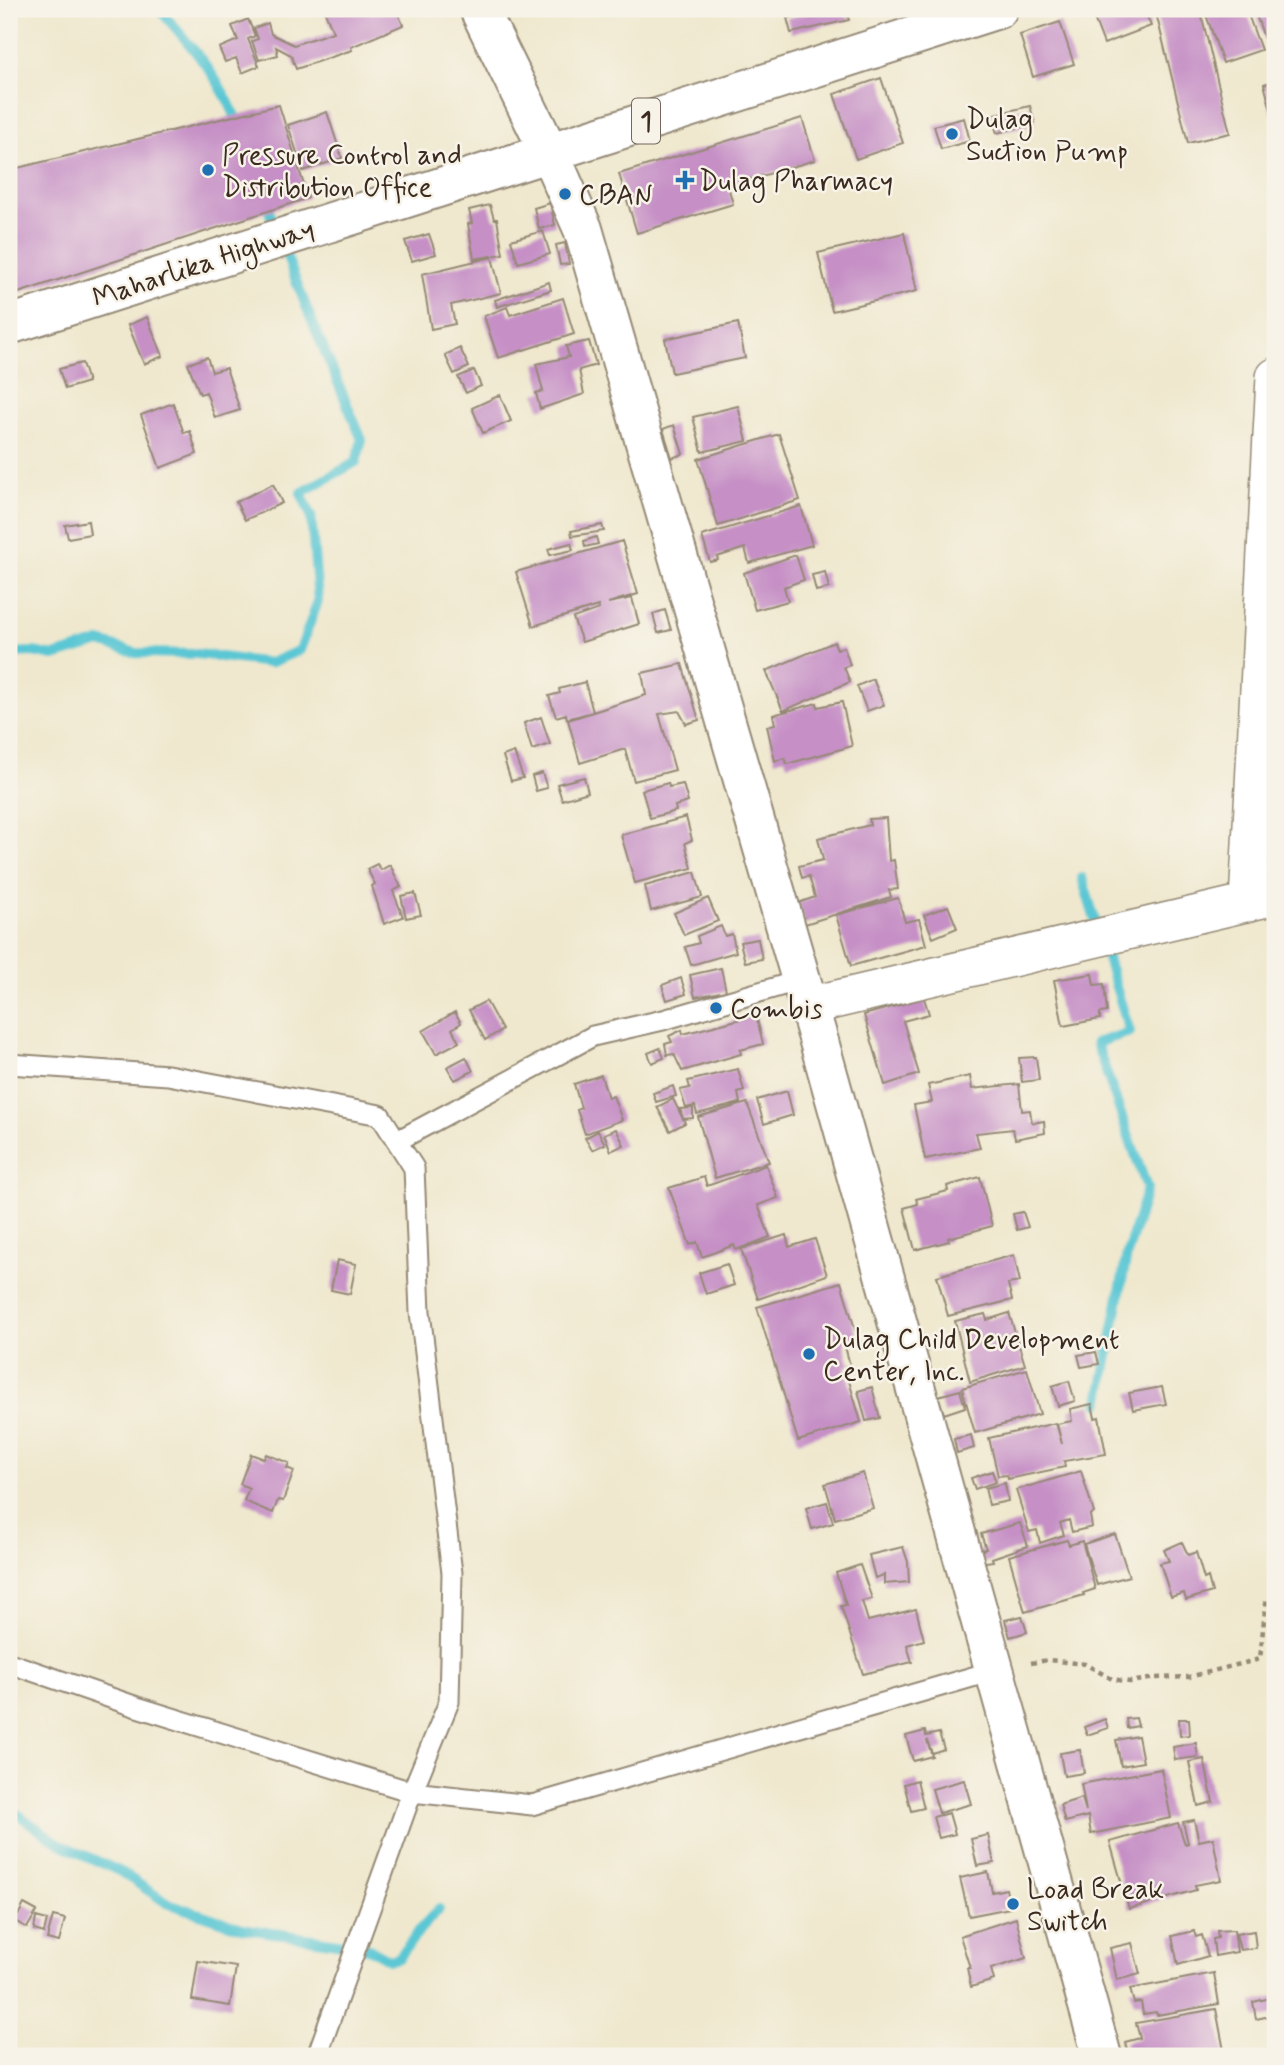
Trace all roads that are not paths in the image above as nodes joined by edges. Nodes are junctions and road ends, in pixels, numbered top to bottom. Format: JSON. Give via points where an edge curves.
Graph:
{"nodes":[{"id":1,"x":479,"y":9,"type":"edge"},
{"id":2,"x":998,"y":9,"type":"edge"},
{"id":3,"x":549,"y":152,"type":"junction"},
{"id":4,"x":9,"y":325,"type":"edge"},
{"id":5,"x":1275,"y":377,"type":"edge"},
{"id":6,"x":1268,"y":630,"type":"edge"},
{"id":7,"x":1261,"y":899,"type":"edge"},
{"id":8,"x":805,"y":993,"type":"junction"},
{"id":9,"x":9,"y":1064,"type":"edge"},
{"id":10,"x":397,"y":1141,"type":"junction"},
{"id":11,"x":9,"y":1663,"type":"edge"},
{"id":12,"x":993,"y":1671,"type":"junction"},
{"id":13,"x":412,"y":1792,"type":"junction"},
{"id":14,"x":317,"y":2056,"type":"edge"},
{"id":15,"x":1101,"y":2056,"type":"edge"}],
"edges":[{"from":1,"to":3,"type":"main road"},
{"from":2,"to":3,"type":"main road","name":"Maharlika Highway","number":"1"},
{"from":3,"to":4,"type":"main road","name":"Maharlika Highway","number":"1"},
{"from":3,"to":8,"type":"main road","via":[[583,229]]},
{"from":5,"to":6,"type":"street"},
{"from":6,"to":7,"type":"street"},
{"from":7,"to":8,"type":"street","via":[[1099,936]]},
{"from":8,"to":10,"type":"lane","via":[[593,1037]]},
{"from":8,"to":12,"type":"main road"},
{"from":9,"to":10,"type":"lane","via":[[167,1075],[366,1112],[380,1115]]},
{"from":10,"to":13,"type":"lane","via":[[414,1168],[421,1312],[452,1573],[449,1702]]},
{"from":11,"to":13,"type":"lane"},
{"from":12,"to":13,"type":"lane","via":[[532,1805]]},
{"from":12,"to":15,"type":"main road"},
{"from":13,"to":14,"type":"lane"}]}
